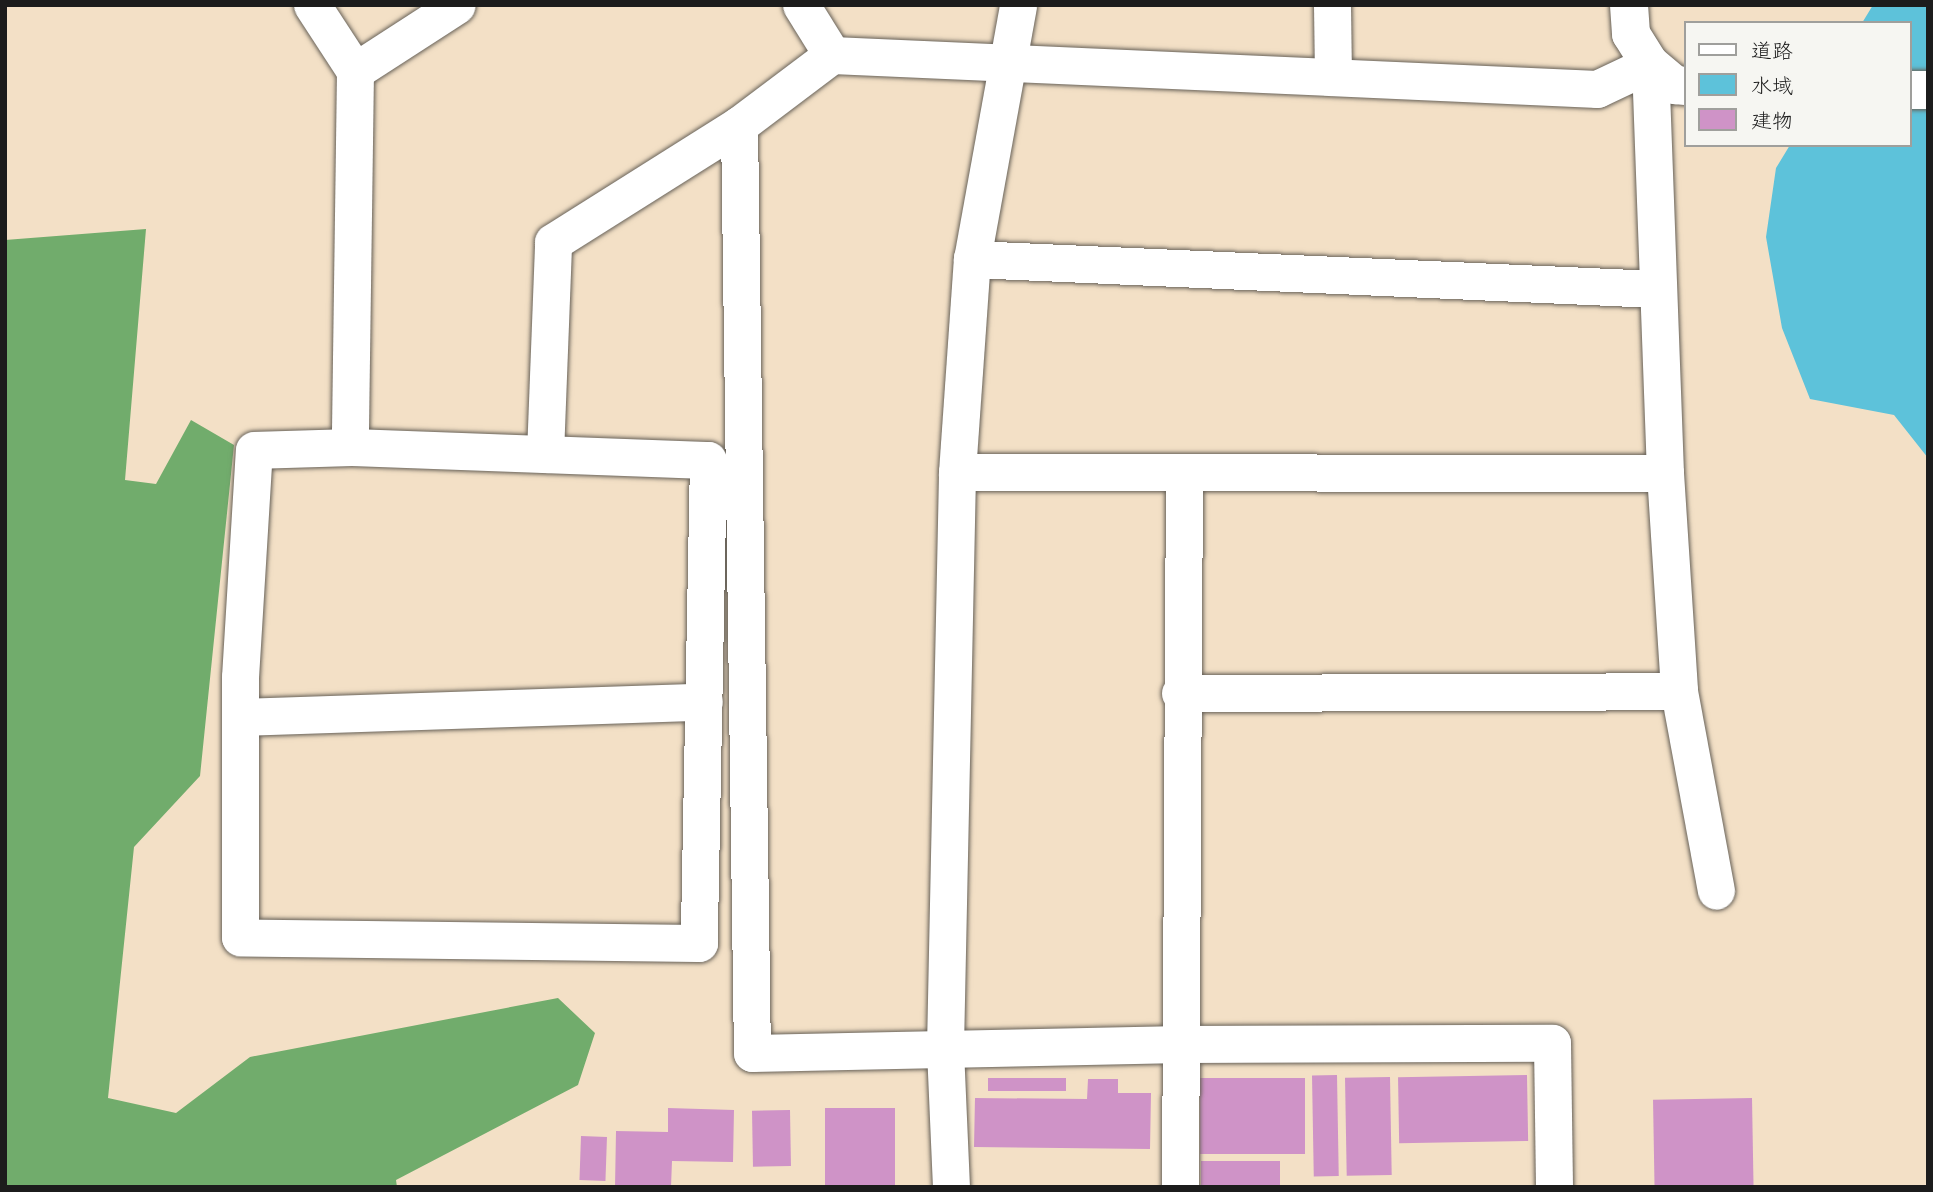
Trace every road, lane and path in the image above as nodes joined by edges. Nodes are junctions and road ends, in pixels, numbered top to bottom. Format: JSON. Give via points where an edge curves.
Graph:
{"nodes":[{"id":1,"x":312,"y":5,"type":"edge"},
{"id":2,"x":457,"y":5,"type":"edge"},
{"id":3,"x":801,"y":5,"type":"edge"},
{"id":4,"x":1018,"y":5,"type":"edge"},
{"id":5,"x":1332,"y":5,"type":"edge"},
{"id":6,"x":1629,"y":5,"type":"edge"},
{"id":7,"x":832,"y":55,"type":"junction"},
{"id":8,"x":1005,"y":62,"type":"junction"},
{"id":9,"x":1650,"y":64,"type":"junction"},
{"id":10,"x":355,"y":71,"type":"junction"},
{"id":11,"x":1333,"y":77,"type":"junction"},
{"id":12,"x":1685,"y":86,"type":"edge"},
{"id":13,"x":739,"y":125,"type":"junction"},
{"id":14,"x":972,"y":259,"type":"junction"},
{"id":15,"x":1656,"y":289,"type":"junction"},
{"id":16,"x":350,"y":447,"type":"junction"},
{"id":17,"x":545,"y":454,"type":"junction"},
{"id":18,"x":957,"y":472,"type":"junction"},
{"id":19,"x":1665,"y":472,"type":"junction"},
{"id":20,"x":1184,"y":474,"type":"junction"},
{"id":21,"x":1679,"y":691,"type":"junction"},
{"id":22,"x":1180,"y":693,"type":"junction"},
{"id":23,"x":704,"y":702,"type":"junction"},
{"id":24,"x":243,"y":717,"type":"junction"},
{"id":25,"x":1716,"y":891,"type":"dead end"},
{"id":26,"x":1182,"y":1044,"type":"junction"},
{"id":27,"x":945,"y":1047,"type":"junction"},
{"id":28,"x":951,"y":1187,"type":"edge"},
{"id":29,"x":1180,"y":1187,"type":"edge"},
{"id":30,"x":1554,"y":1187,"type":"edge"}],
"edges":[{"from":1,"to":10,"type":"street"},
{"from":2,"to":10,"type":"street"},
{"from":3,"to":7,"type":"street"},
{"from":4,"to":8,"type":"street"},
{"from":5,"to":11,"type":"street"},
{"from":6,"to":9,"type":"main road","via":[[1631,34]]},
{"from":7,"to":8,"type":"street"},
{"from":7,"to":13,"type":"street"},
{"from":8,"to":11,"type":"street"},
{"from":8,"to":14,"type":"street"},
{"from":9,"to":11,"type":"street","via":[[1597,89]]},
{"from":9,"to":12,"type":"main road","via":[[1675,85]]},
{"from":9,"to":15,"type":"street"},
{"from":10,"to":16,"type":"street"},
{"from":13,"to":17,"type":"street","via":[[553,242]]},
{"from":13,"to":27,"type":"street","via":[[752,1053]]},
{"from":14,"to":15,"type":"street"},
{"from":14,"to":18,"type":"street"},
{"from":15,"to":19,"type":"street"},
{"from":16,"to":17,"type":"street"},
{"from":16,"to":24,"type":"street","via":[[254,450],[240,677]]},
{"from":17,"to":23,"type":"street","via":[[708,460]]},
{"from":18,"to":20,"type":"street"},
{"from":18,"to":27,"type":"street"},
{"from":19,"to":20,"type":"street"},
{"from":19,"to":21,"type":"street"},
{"from":20,"to":22,"type":"street"},
{"from":21,"to":22,"type":"street"},
{"from":21,"to":25,"type":"street"},
{"from":22,"to":26,"type":"street"},
{"from":23,"to":24,"type":"street"},
{"from":23,"to":24,"type":"street","via":[[699,943],[240,937]]},
{"from":26,"to":27,"type":"street"},
{"from":26,"to":29,"type":"street"},
{"from":26,"to":30,"type":"street","via":[[1552,1043]]},
{"from":27,"to":28,"type":"street"}]}
